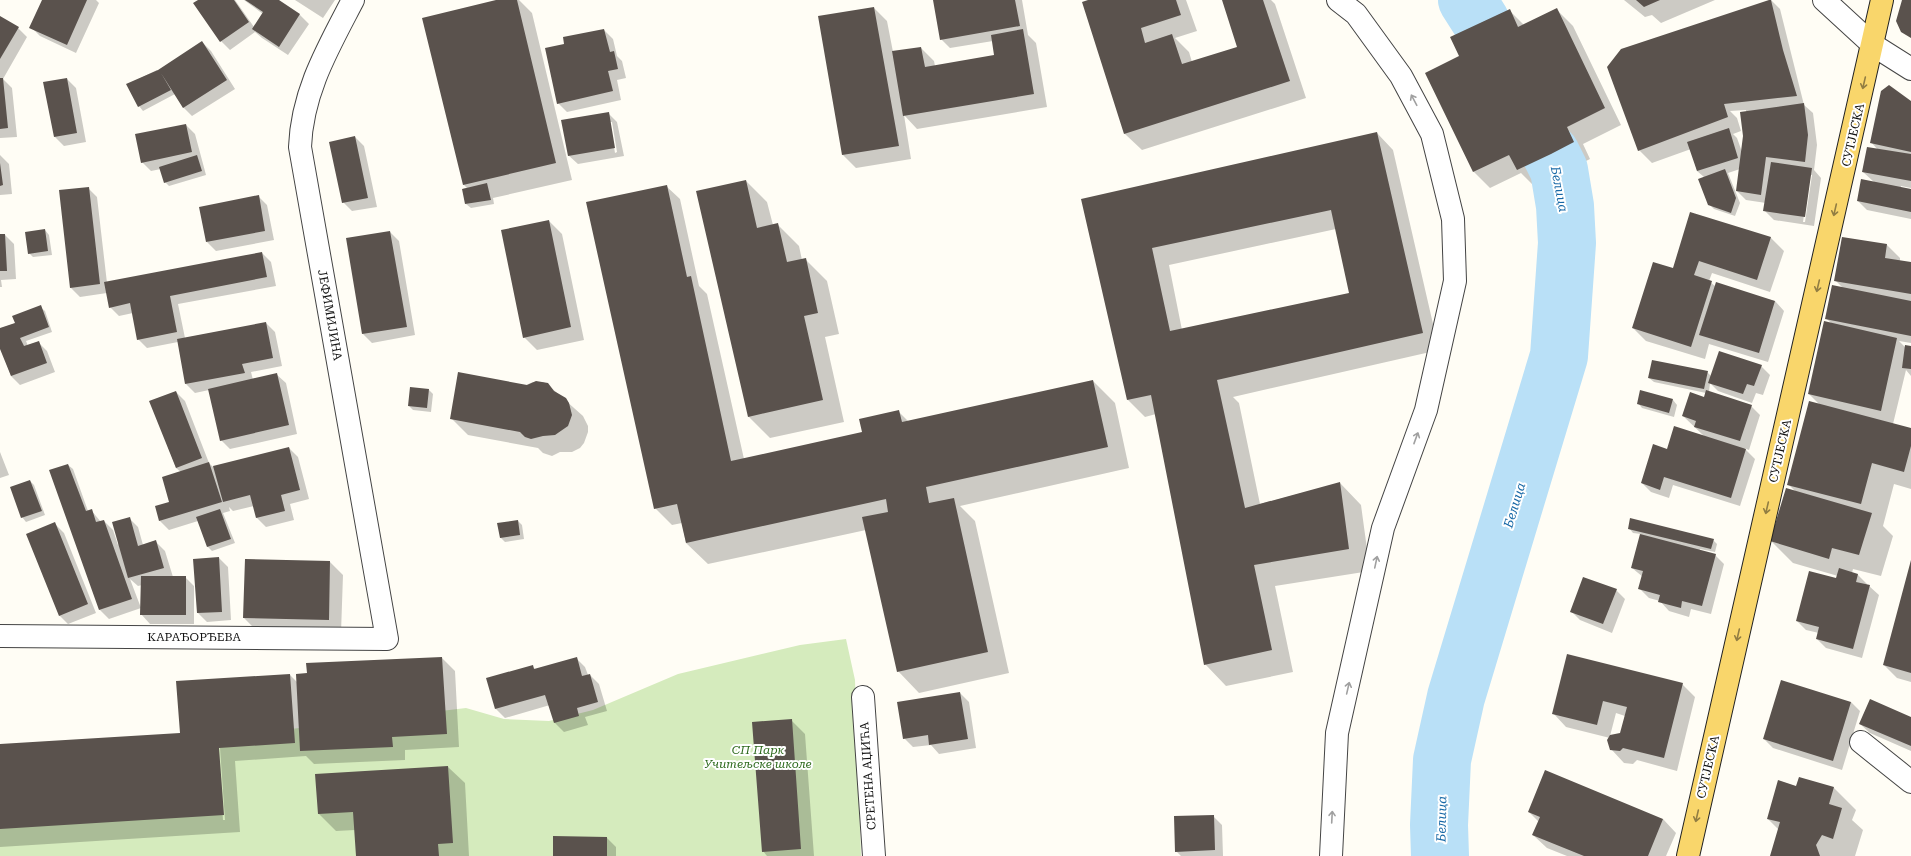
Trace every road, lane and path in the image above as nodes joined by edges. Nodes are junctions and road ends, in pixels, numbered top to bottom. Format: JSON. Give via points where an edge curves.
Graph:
{"nodes":[{"id":1,"x":353,"y":0,"type":"edge"},
{"id":2,"x":1338,"y":0,"type":"edge"},
{"id":3,"x":1824,"y":0,"type":"edge"},
{"id":4,"x":1882,"y":0,"type":"edge"},
{"id":5,"x":1873,"y":45,"type":"junction"},
{"id":6,"x":1911,"y":69,"type":"edge"},
{"id":7,"x":0,"y":636,"type":"edge"},
{"id":8,"x":387,"y":639,"type":"joint"},
{"id":9,"x":862,"y":697,"type":"dead end"},
{"id":10,"x":1860,"y":742,"type":"dead end"},
{"id":11,"x":1911,"y":782,"type":"edge"},
{"id":12,"x":874,"y":856,"type":"edge"},
{"id":13,"x":1331,"y":856,"type":"edge"},
{"id":14,"x":1688,"y":856,"type":"edge"}],
"edges":[{"from":1,"to":8,"type":"street","name":"ЈЕФИМИЈИНА","via":[[319,66],[305,106],[300,147]]},
{"from":13,"to":2,"type":"street","one_way":true,"via":[[1337,734],[1383,528],[1426,410],[1455,281],[1453,218],[1432,134],[1401,76],[1356,14]]},
{"from":3,"to":5,"type":"street"},
{"from":4,"to":5,"type":"main road","name":"СУТЈЕСКА"},
{"from":5,"to":6,"type":"street"},
{"from":5,"to":14,"type":"main road","name":"СУТЈЕСКА","one_way":true},
{"from":7,"to":8,"type":"street","name":"КАРАЂОРЂЕВА"},
{"from":9,"to":12,"type":"street","name":"СРЕТЕНА АЏИЋА"},
{"from":10,"to":11,"type":"street"}]}
